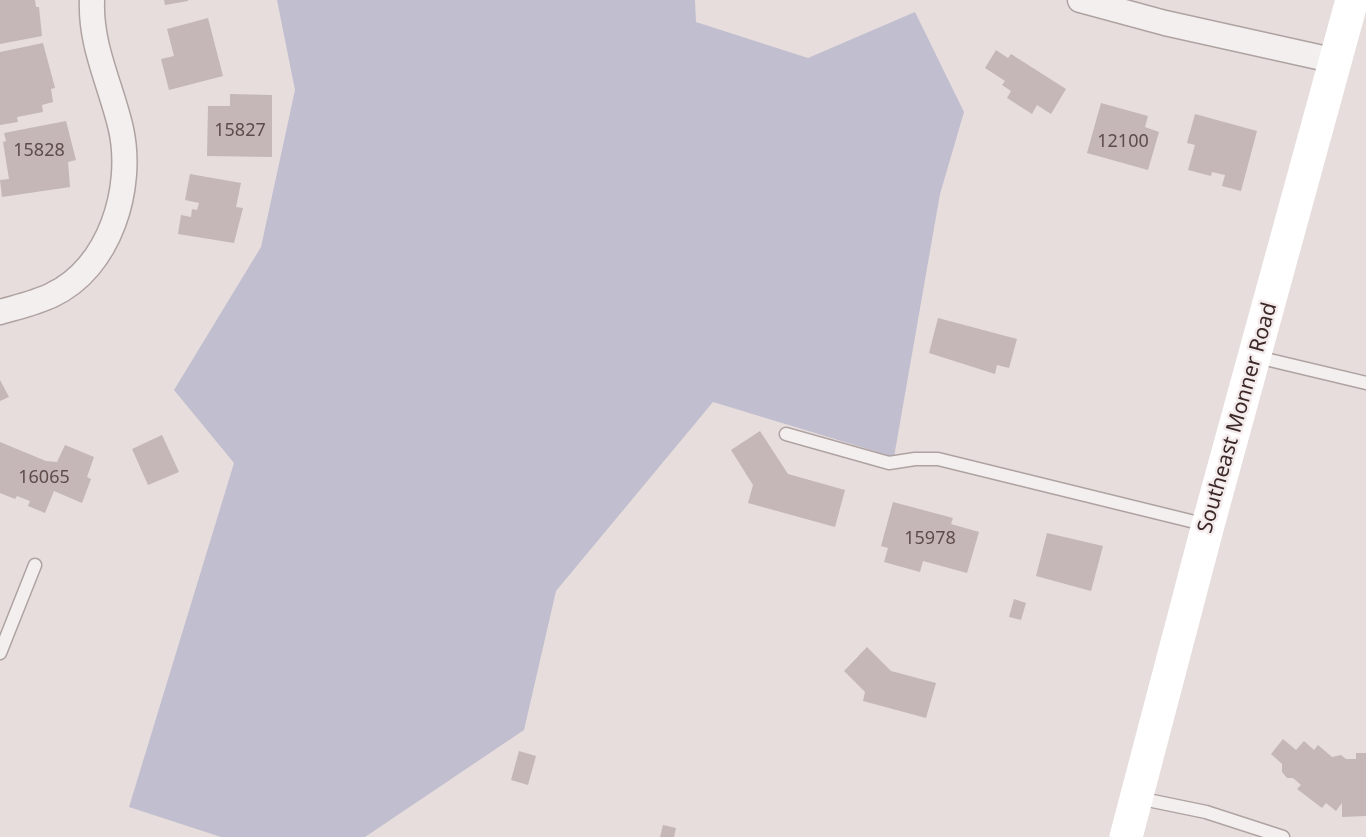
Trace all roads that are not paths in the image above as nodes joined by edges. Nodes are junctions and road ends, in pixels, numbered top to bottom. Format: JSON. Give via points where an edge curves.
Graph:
{"nodes":[{"id":1,"x":92,"y":0,"type":"edge"},
{"id":2,"x":1080,"y":0,"type":"edge"},
{"id":3,"x":1352,"y":0,"type":"edge"},
{"id":4,"x":1336,"y":61,"type":"junction"},
{"id":5,"x":0,"y":312,"type":"edge"},
{"id":6,"x":1256,"y":356,"type":"junction"},
{"id":7,"x":1366,"y":383,"type":"edge"},
{"id":8,"x":786,"y":434,"type":"dead end"},
{"id":9,"x":1208,"y":525,"type":"junction"},
{"id":10,"x":35,"y":565,"type":"dead end"},
{"id":11,"x":0,"y":654,"type":"edge"},
{"id":12,"x":1137,"y":798,"type":"junction"},
{"id":13,"x":1126,"y":837,"type":"edge"},
{"id":14,"x":1283,"y":837,"type":"edge"}],
"edges":[{"from":1,"to":5,"type":"street","via":[[95,48],[112,93],[125,152],[124,178],[114,220],[95,260],[80,277],[53,295]]},
{"from":2,"to":4,"type":"street"},
{"from":3,"to":4,"type":"street","name":"Southeast Monner Road"},
{"from":4,"to":6,"type":"street","name":"Southeast Monner Road"},
{"from":6,"to":7,"type":"lane"},
{"from":6,"to":9,"type":"street","name":"Southeast Monner Road"},
{"from":8,"to":9,"type":"lane","via":[[889,463],[938,459]]},
{"from":9,"to":12,"type":"street","name":"Southeast Monner Road"},
{"from":10,"to":11,"type":"lane"},
{"from":12,"to":13,"type":"street","name":"Southeast Monner Road"},
{"from":12,"to":14,"type":"lane","via":[[1206,812]]}]}
